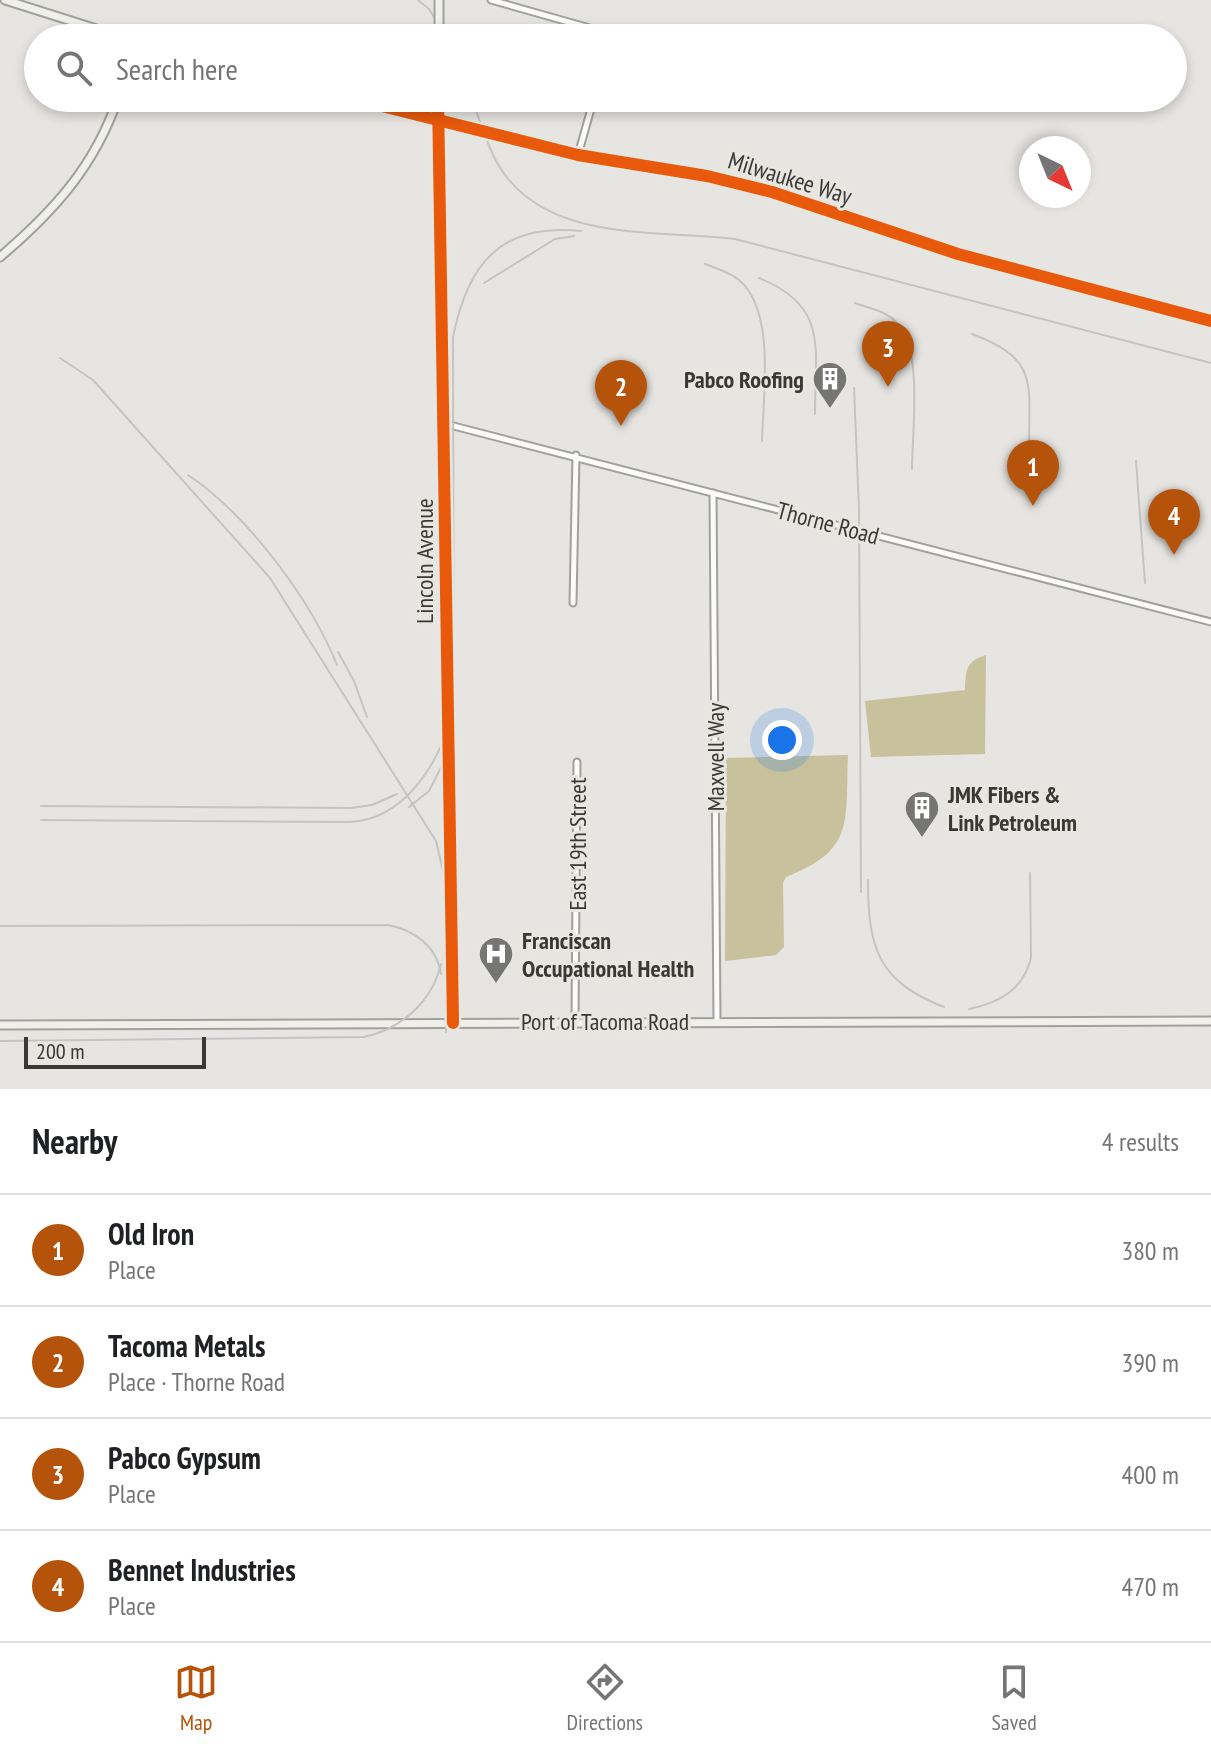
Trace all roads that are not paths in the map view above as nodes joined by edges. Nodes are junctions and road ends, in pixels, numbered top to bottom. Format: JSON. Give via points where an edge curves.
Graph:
{"nodes":[{"id":1,"x":5,"y":0,"type":"edge"},
{"id":2,"x":439,"y":0,"type":"edge"},
{"id":3,"x":491,"y":0,"type":"edge"},
{"id":4,"x":81,"y":24,"type":"edge"},
{"id":5,"x":439,"y":24,"type":"edge"},
{"id":6,"x":576,"y":24,"type":"edge"},
{"id":7,"x":112,"y":112,"type":"edge"},
{"id":8,"x":406,"y":112,"type":"edge"},
{"id":9,"x":438,"y":112,"type":"edge"},
{"id":10,"x":590,"y":112,"type":"edge"},
{"id":11,"x":578,"y":155,"type":"junction"},
{"id":12,"x":0,"y":257,"type":"edge"},
{"id":13,"x":1211,"y":321,"type":"edge"},
{"id":14,"x":446,"y":424,"type":"junction"},
{"id":15,"x":576,"y":455,"type":"junction"},
{"id":16,"x":713,"y":493,"type":"junction"},
{"id":17,"x":573,"y":603,"type":"dead end"},
{"id":18,"x":1211,"y":622,"type":"edge"},
{"id":19,"x":577,"y":762,"type":"dead end"},
{"id":20,"x":575,"y":1021,"type":"junction"},
{"id":21,"x":1211,"y":1021,"type":"edge"},
{"id":22,"x":717,"y":1022,"type":"junction"},
{"id":23,"x":453,"y":1023,"type":"junction"},
{"id":24,"x":0,"y":1025,"type":"edge"}],
"edges":[{"from":1,"to":4,"type":"street"},
{"from":2,"to":5,"type":"street","bridge":true},
{"from":3,"to":6,"type":"street"},
{"from":7,"to":12,"type":"street","via":[[93,158],[72,189]]},
{"from":8,"to":11,"type":"street","name":"Milwaukee Way"},
{"from":9,"to":14,"type":"street","name":"Lincoln Avenue","bridge":true},
{"from":10,"to":11,"type":"street"},
{"from":11,"to":13,"type":"street","name":"Milwaukee Way","via":[[772,192],[958,254]]},
{"from":14,"to":15,"type":"street","name":"Thorne Road"},
{"from":14,"to":23,"type":"street","name":"Lincoln Avenue"},
{"from":15,"to":16,"type":"street","name":"Thorne Road"},
{"from":15,"to":17,"type":"street"},
{"from":16,"to":18,"type":"street","name":"Thorne Road"},
{"from":16,"to":22,"type":"street","name":"Maxwell Way"},
{"from":19,"to":20,"type":"street","name":"East 19th Street"},
{"from":20,"to":22,"type":"street","name":"Port of Tacoma Road"},
{"from":20,"to":23,"type":"street","name":"Port of Tacoma Road"},
{"from":21,"to":22,"type":"street","name":"Port of Tacoma Road"},
{"from":23,"to":24,"type":"street","name":"Port of Tacoma Road"}]}
